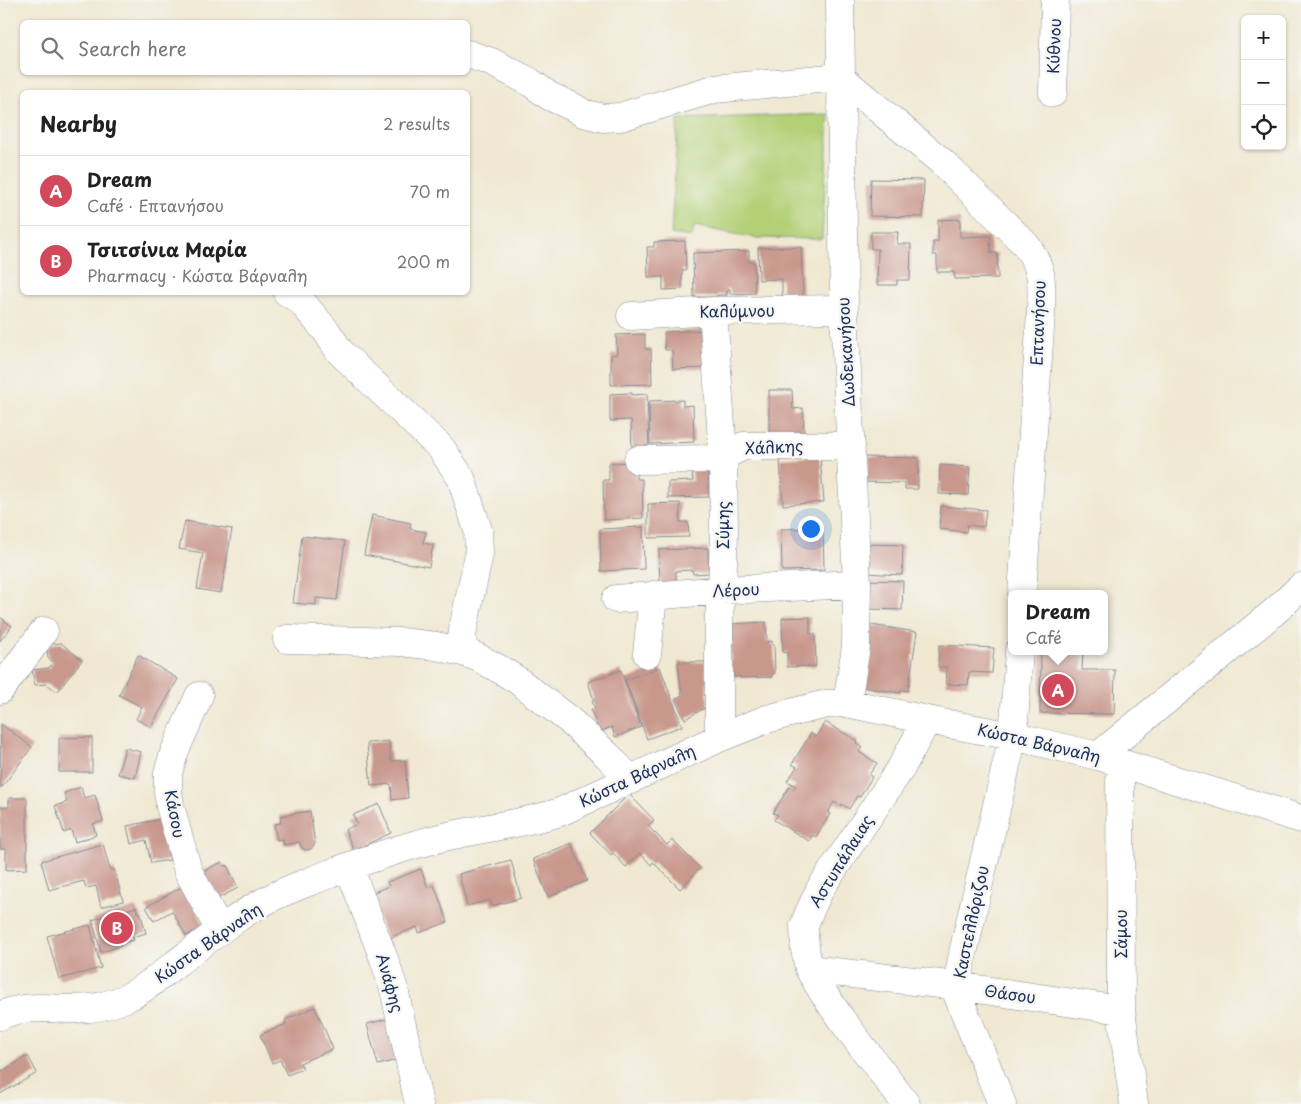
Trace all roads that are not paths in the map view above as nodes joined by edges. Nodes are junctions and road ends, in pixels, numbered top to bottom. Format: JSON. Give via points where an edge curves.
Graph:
{"nodes":[{"id":1,"x":840,"y":0,"type":"edge"},
{"id":2,"x":1055,"y":0,"type":"edge"},
{"id":3,"x":470,"y":55,"type":"edge"},
{"id":4,"x":840,"y":77,"type":"junction"},
{"id":5,"x":1052,"y":93,"type":"dead end"},
{"id":6,"x":292,"y":295,"type":"edge"},
{"id":7,"x":844,"y":309,"type":"junction"},
{"id":8,"x":713,"y":311,"type":"junction"},
{"id":9,"x":630,"y":316,"type":"dead end"},
{"id":10,"x":851,"y":446,"type":"junction"},
{"id":11,"x":723,"y":455,"type":"junction"},
{"id":12,"x":638,"y":460,"type":"dead end"},
{"id":13,"x":857,"y":584,"type":"junction"},
{"id":14,"x":1301,"y":587,"type":"edge"},
{"id":15,"x":722,"y":590,"type":"junction"},
{"id":16,"x":1022,"y":590,"type":"edge"},
{"id":17,"x":654,"y":595,"type":"junction"},
{"id":18,"x":616,"y":599,"type":"dead end"},
{"id":19,"x":44,"y":631,"type":"dead end"},
{"id":20,"x":287,"y":639,"type":"dead end"},
{"id":21,"x":463,"y":652,"type":"junction"},
{"id":22,"x":647,"y":654,"type":"dead end"},
{"id":23,"x":1019,"y":655,"type":"edge"},
{"id":24,"x":0,"y":690,"type":"edge"},
{"id":25,"x":199,"y":696,"type":"dead end"},
{"id":26,"x":847,"y":703,"type":"junction"},
{"id":27,"x":927,"y":720,"type":"junction"},
{"id":28,"x":1013,"y":736,"type":"junction"},
{"id":29,"x":719,"y":738,"type":"junction"},
{"id":30,"x":1109,"y":759,"type":"junction"},
{"id":31,"x":631,"y":780,"type":"junction"},
{"id":32,"x":1301,"y":819,"type":"edge"},
{"id":33,"x":349,"y":866,"type":"junction"},
{"id":34,"x":220,"y":930,"type":"junction"},
{"id":35,"x":809,"y":969,"type":"junction"},
{"id":36,"x":957,"y":986,"type":"junction"},
{"id":37,"x":1121,"y":1010,"type":"junction"},
{"id":38,"x":0,"y":1016,"type":"edge"},
{"id":39,"x":419,"y":1104,"type":"edge"},
{"id":40,"x":906,"y":1104,"type":"edge"},
{"id":41,"x":1002,"y":1104,"type":"edge"},
{"id":42,"x":1134,"y":1104,"type":"edge"}],
"edges":[{"from":1,"to":4,"type":"street","name":"Δωδεκανήσου"},
{"from":2,"to":5,"type":"street","name":"Κύθνου"},
{"from":3,"to":4,"type":"street","via":[[511,72],[583,113],[603,118],[627,116],[714,89]]},
{"from":4,"to":7,"type":"street","name":"Δωδεκανήσου"},
{"from":4,"to":16,"type":"street","name":"Επτανήσου","via":[[942,162],[1025,244],[1039,268],[1041,313]]},
{"from":6,"to":21,"type":"street","via":[[300,300],[340,352],[441,448],[461,478],[478,530],[479,554],[464,624]]},
{"from":7,"to":8,"type":"street","name":"Καλύμνου"},
{"from":7,"to":10,"type":"street","name":"Δωδεκανήσου"},
{"from":8,"to":9,"type":"street","name":"Καλύμνου"},
{"from":8,"to":11,"type":"street","name":"Σύμης"},
{"from":10,"to":11,"type":"street","name":"Χάλκης","via":[[744,446]]},
{"from":10,"to":13,"type":"street","name":"Δωδεκανήσου"},
{"from":11,"to":12,"type":"street","name":"Χάλκης","via":[[707,460]]},
{"from":11,"to":15,"type":"street","name":"Σύμης"},
{"from":13,"to":15,"type":"street","name":"Λέρου"},
{"from":13,"to":26,"type":"street","name":"Δωδεκανήσου","via":[[856,647]]},
{"from":14,"to":30,"type":"street"},
{"from":15,"to":17,"type":"street","name":"Λέρου"},
{"from":15,"to":29,"type":"street","name":"Σύμης"},
{"from":17,"to":18,"type":"street","name":"Λέρου"},
{"from":17,"to":22,"type":"street"},
{"from":19,"to":24,"type":"street"},
{"from":20,"to":21,"type":"street","via":[[401,642]]},
{"from":21,"to":31,"type":"street","via":[[490,663],[517,680],[576,726]]},
{"from":23,"to":28,"type":"street"},
{"from":25,"to":34,"type":"street","name":"Κάσου","via":[[174,753],[168,774],[168,791],[188,871]]},
{"from":26,"to":27,"type":"street","name":"Κώστα Βάρναλη"},
{"from":26,"to":29,"type":"street","name":"Κώστα Βάρναλη","via":[[794,711]]},
{"from":27,"to":28,"type":"street","name":"Κώστα Βάρναλη"},
{"from":27,"to":35,"type":"street","name":"Αστυπάλαιας","via":[[901,768],[820,889],[804,926]]},
{"from":28,"to":30,"type":"street","name":"Κώστα Βάρναλη"},
{"from":28,"to":36,"type":"street","name":"Καστελλόριζου"},
{"from":29,"to":31,"type":"street","name":"Κώστα Βάρναλη"},
{"from":30,"to":32,"type":"street","name":"Κώστα Βάρναλη"},
{"from":30,"to":37,"type":"street","name":"Σάμου"},
{"from":31,"to":33,"type":"street","name":"Κώστα Βάρναλη","via":[[542,818],[413,844]]},
{"from":33,"to":34,"type":"street","name":"Κώστα Βάρναλη","via":[[276,896]]},
{"from":33,"to":39,"type":"street","name":"Ανάφης","via":[[394,989]]},
{"from":34,"to":38,"type":"street","name":"Κώστα Βάρναλη","via":[[149,985],[126,998],[99,1007],[28,1008]]},
{"from":35,"to":36,"type":"street","name":"Θάσου"},
{"from":35,"to":40,"type":"street","name":"Αστυπάλαιας","via":[[841,1019]]},
{"from":36,"to":37,"type":"street","name":"Θάσου"},
{"from":36,"to":41,"type":"street","name":"Καστελλόριζου","via":[[958,996]]},
{"from":37,"to":42,"type":"street","name":"Σάμου"}]}
